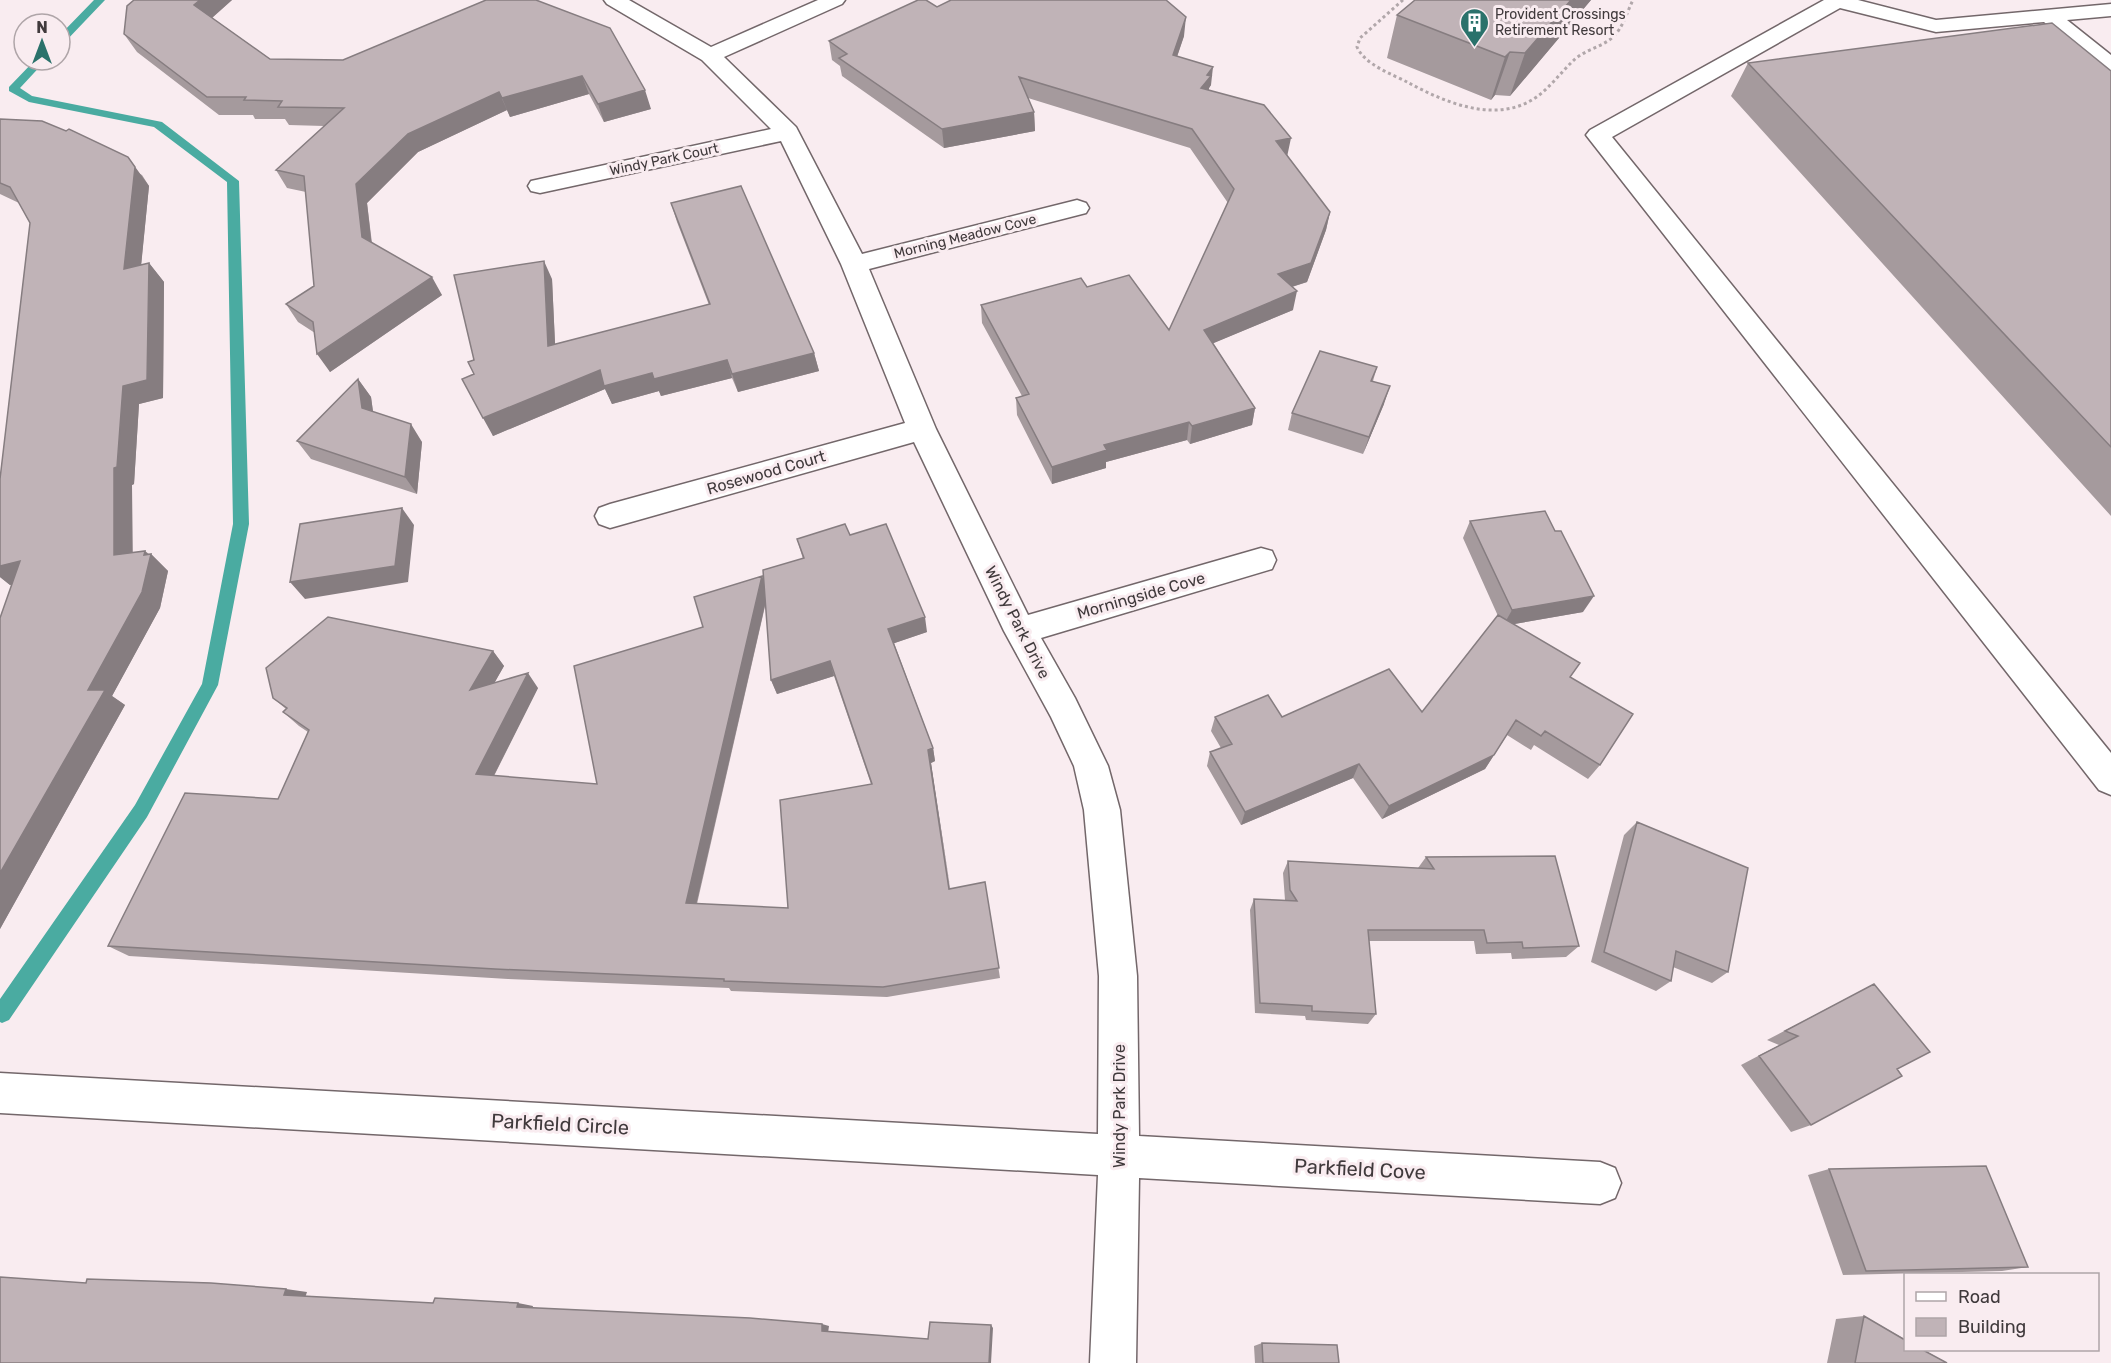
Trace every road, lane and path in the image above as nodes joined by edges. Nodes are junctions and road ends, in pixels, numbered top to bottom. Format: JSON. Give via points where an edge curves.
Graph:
{"nodes":[{"id":1,"x":614,"y":0,"type":"edge"},
{"id":2,"x":835,"y":0,"type":"edge"},
{"id":3,"x":1403,"y":0,"type":"edge"},
{"id":4,"x":1633,"y":0,"type":"edge"},
{"id":5,"x":1838,"y":1,"type":"edge"},
{"id":6,"x":2111,"y":10,"type":"edge"},
{"id":7,"x":2049,"y":16,"type":"junction"},
{"id":8,"x":710,"y":55,"type":"junction"},
{"id":9,"x":2111,"y":66,"type":"edge"},
{"id":10,"x":788,"y":132,"type":"junction"},
{"id":11,"x":540,"y":186,"type":"dead end"},
{"id":12,"x":1077,"y":208,"type":"dead end"},
{"id":13,"x":854,"y":264,"type":"junction"},
{"id":14,"x":922,"y":429,"type":"junction"},
{"id":15,"x":610,"y":516,"type":"dead end"},
{"id":16,"x":1261,"y":560,"type":"dead end"},
{"id":17,"x":1020,"y":631,"type":"junction"},
{"id":18,"x":2111,"y":779,"type":"edge"},
{"id":19,"x":0,"y":1092,"type":"edge"},
{"id":20,"x":1119,"y":1155,"type":"junction"},
{"id":21,"x":1600,"y":1183,"type":"dead end"},
{"id":22,"x":1113,"y":1363,"type":"edge"}],
"edges":[{"from":1,"to":8,"type":"street","name":"Windy Park Drive"},
{"from":2,"to":8,"type":"street"},
{"from":3,"to":4,"type":"path","via":[[1360,38],[1358,51],[1437,98],[1491,110],[1509,110],[1546,92],[1585,51],[1612,38]]},
{"from":5,"to":7,"type":"street","via":[[1936,26]]},
{"from":5,"to":18,"type":"street","via":[[1598,135]]},
{"from":6,"to":7,"type":"street"},
{"from":7,"to":9,"type":"street"},
{"from":8,"to":10,"type":"street","name":"Windy Park Drive"},
{"from":10,"to":11,"type":"street","name":"Windy Park Court"},
{"from":10,"to":13,"type":"street","name":"Windy Park Drive"},
{"from":12,"to":13,"type":"street","name":"Morning Meadow Cove"},
{"from":13,"to":14,"type":"street","name":"Windy Park Drive"},
{"from":14,"to":15,"type":"street","name":"Rosewood Court"},
{"from":14,"to":17,"type":"street","name":"Windy Park Drive"},
{"from":16,"to":17,"type":"street","name":"Morningside Cove"},
{"from":17,"to":20,"type":"street","name":"Windy Park Drive","via":[[1091,766],[1102,810],[1118,976]]},
{"from":19,"to":20,"type":"street","name":"Parkfield Circle"},
{"from":20,"to":21,"type":"street","name":"Parkfield Cove"},
{"from":20,"to":22,"type":"street","name":"Windy Park Drive"}]}
